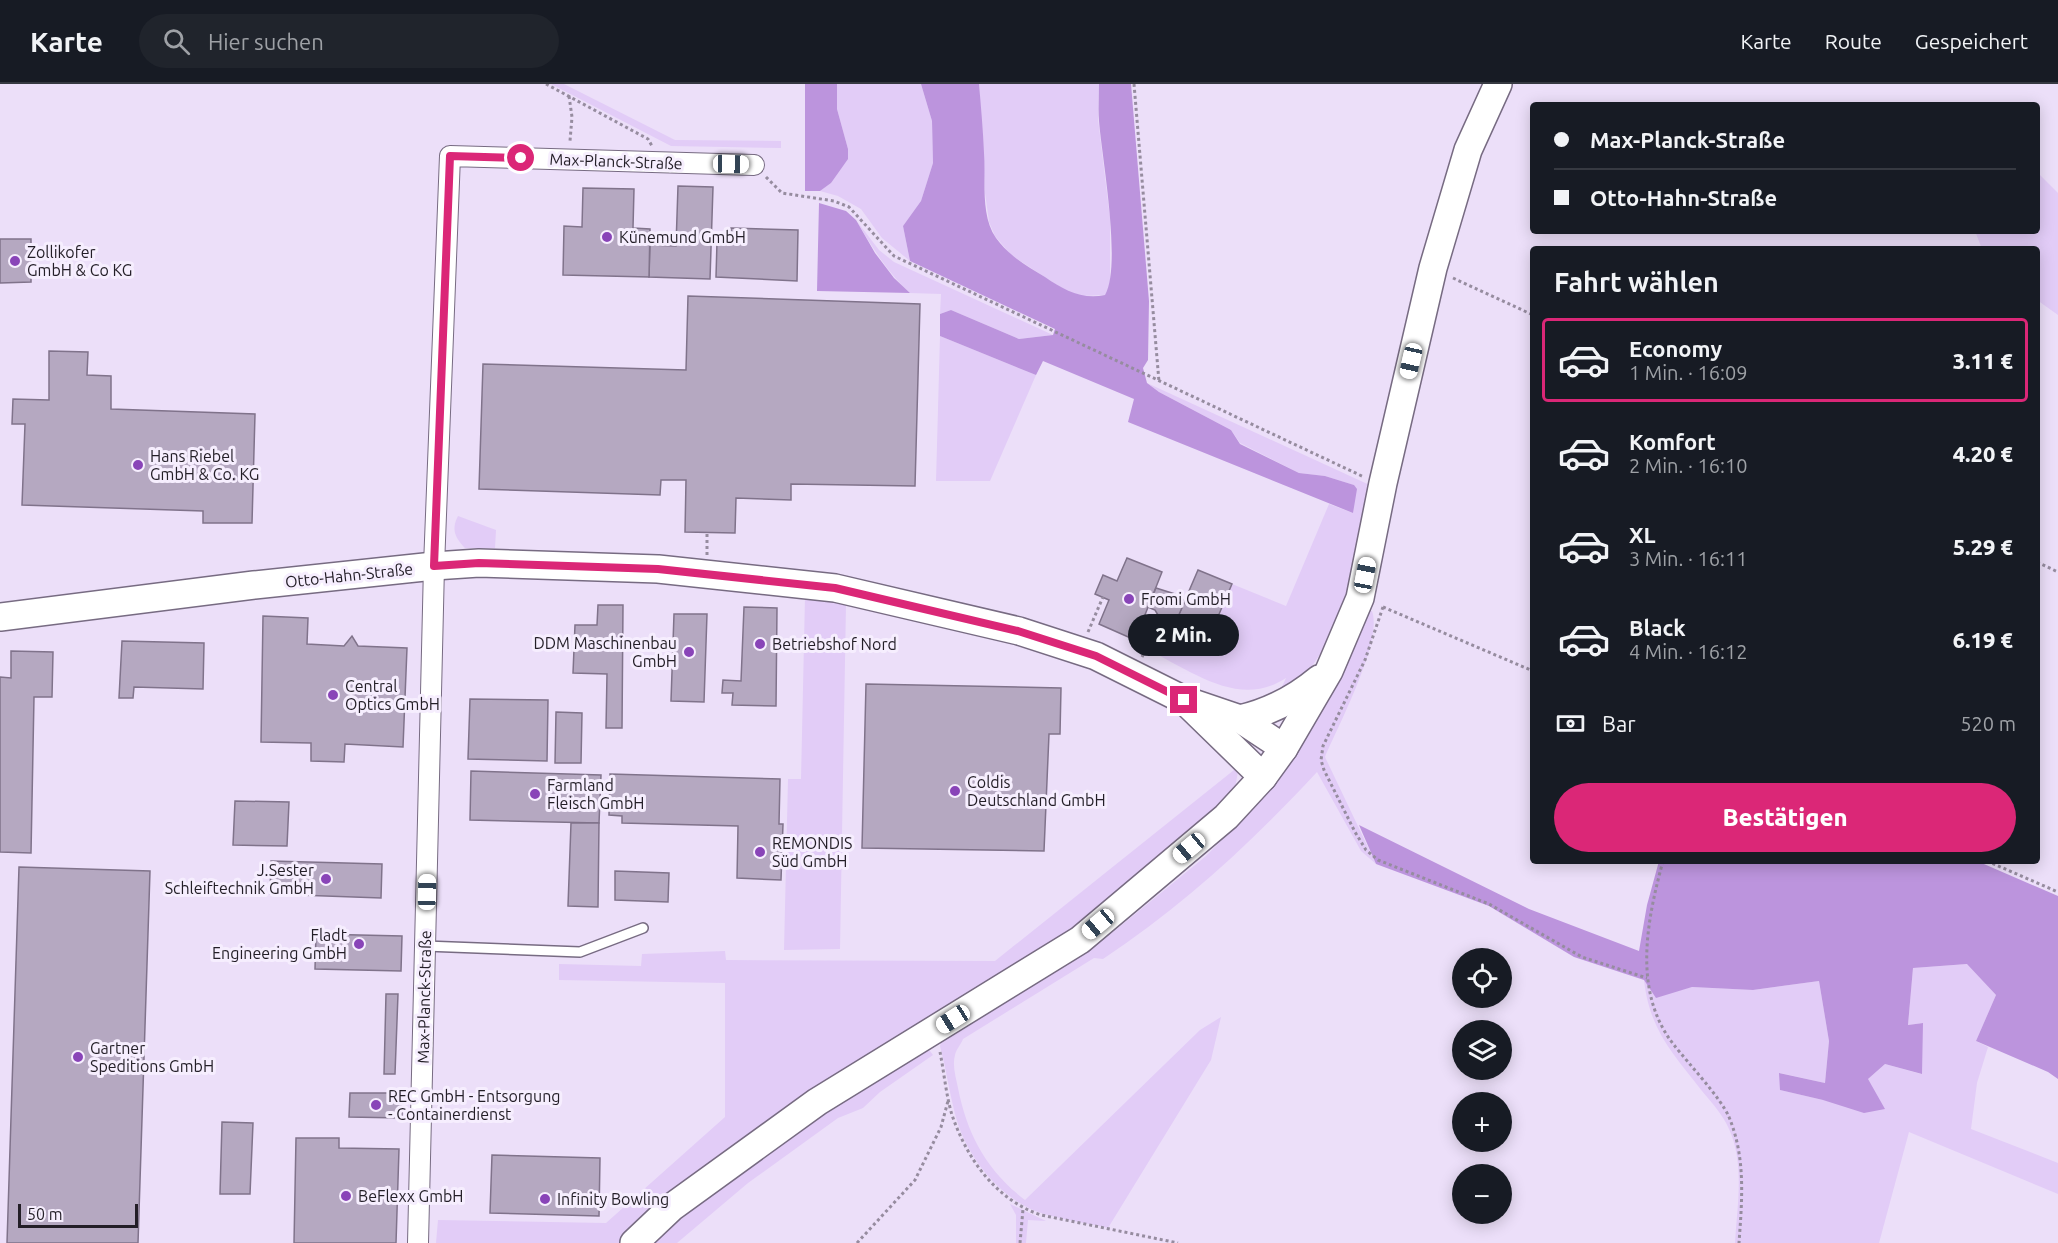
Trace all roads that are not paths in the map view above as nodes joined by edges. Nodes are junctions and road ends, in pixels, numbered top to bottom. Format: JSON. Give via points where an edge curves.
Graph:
{"nodes":[{"id":1,"x":1498,"y":84,"type":"edge"},
{"id":2,"x":754,"y":165,"type":"road end"},
{"id":3,"x":434,"y":566,"type":"junction"},
{"id":4,"x":0,"y":617,"type":"edge"},
{"id":5,"x":1329,"y":671,"type":"junction"},
{"id":6,"x":1184,"y":700,"type":"junction"},
{"id":7,"x":1240,"y":719,"type":"junction"},
{"id":8,"x":1284,"y":748,"type":"junction"},
{"id":9,"x":1263,"y":777,"type":"junction"},
{"id":10,"x":643,"y":928,"type":"dead end"},
{"id":11,"x":425,"y":946,"type":"junction"},
{"id":12,"x":418,"y":1243,"type":"edge"},
{"id":13,"x":634,"y":1243,"type":"edge"}],
"edges":[{"from":1,"to":5,"type":"street","via":[[1468,150],[1432,268],[1383,483],[1371,602]]},
{"from":2,"to":3,"type":"street","name":"Max-Planck-Straße","via":[[450,156]]},
{"from":3,"to":4,"type":"street","name":"Otto-Hahn-Straße"},
{"from":3,"to":6,"type":"street","name":"Otto-Hahn-Straße","via":[[479,563],[658,569],[835,588],[1018,631],[1080,651]]},
{"from":3,"to":11,"type":"street","name":"Max-Planck-Straße"},
{"from":5,"to":7,"type":"street","via":[[1298,697]]},
{"from":5,"to":8,"type":"street"},
{"from":6,"to":7,"type":"street"},
{"from":6,"to":9,"type":"street"},
{"from":7,"to":8,"type":"street"},
{"from":8,"to":9,"type":"street"},
{"from":9,"to":13,"type":"street","via":[[1226,817],[1080,940],[817,1102],[672,1207]]},
{"from":10,"to":11,"type":"lane","via":[[580,952]]},
{"from":11,"to":12,"type":"street","name":"Max-Planck-Straße"}]}
